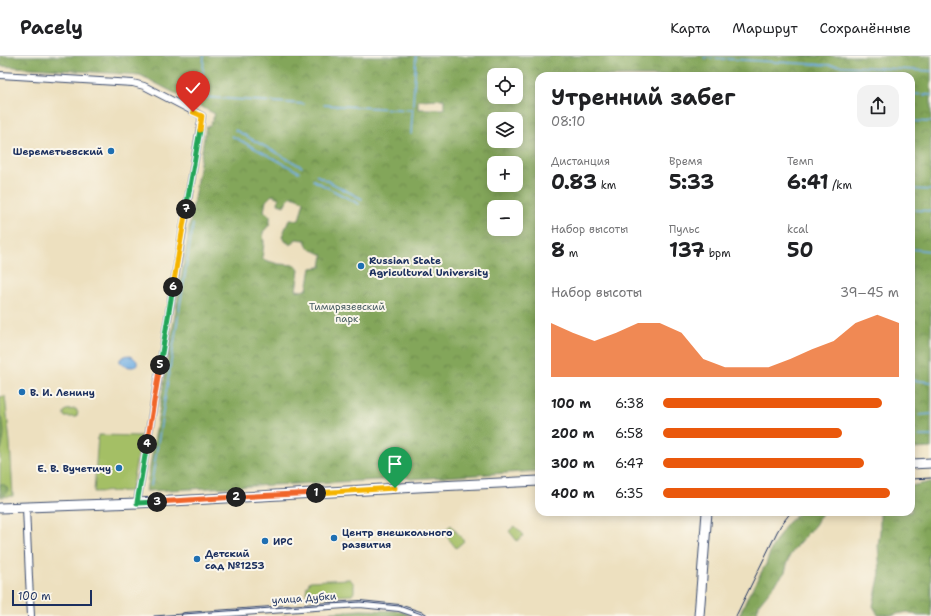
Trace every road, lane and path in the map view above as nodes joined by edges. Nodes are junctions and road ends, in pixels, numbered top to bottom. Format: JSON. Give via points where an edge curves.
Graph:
{"nodes":[{"id":1,"x":0,"y":75,"type":"edge"},
{"id":2,"x":931,"y":463,"type":"edge"},
{"id":3,"x":915,"y":464,"type":"edge"},
{"id":4,"x":535,"y":481,"type":"edge"},
{"id":5,"x":137,"y":503,"type":"junction"},
{"id":6,"x":26,"y":507,"type":"junction"},
{"id":7,"x":0,"y":508,"type":"edge"},
{"id":8,"x":707,"y":516,"type":"edge"},
{"id":9,"x":31,"y":616,"type":"edge"},
{"id":10,"x":185,"y":616,"type":"edge"},
{"id":11,"x":423,"y":616,"type":"edge"},
{"id":12,"x":699,"y":616,"type":"edge"}],
"edges":[{"from":1,"to":5,"type":"street","via":[[133,83],[144,86],[202,116]]},
{"from":2,"to":3,"type":"main road"},
{"from":4,"to":5,"type":"main road"},
{"from":5,"to":6,"type":"main road"},
{"from":6,"to":7,"type":"main road"},
{"from":6,"to":9,"type":"street"},
{"from":8,"to":12,"type":"main road"},
{"from":10,"to":11,"type":"street","name":"улица Дубки","via":[[360,604],[399,608]]}]}
